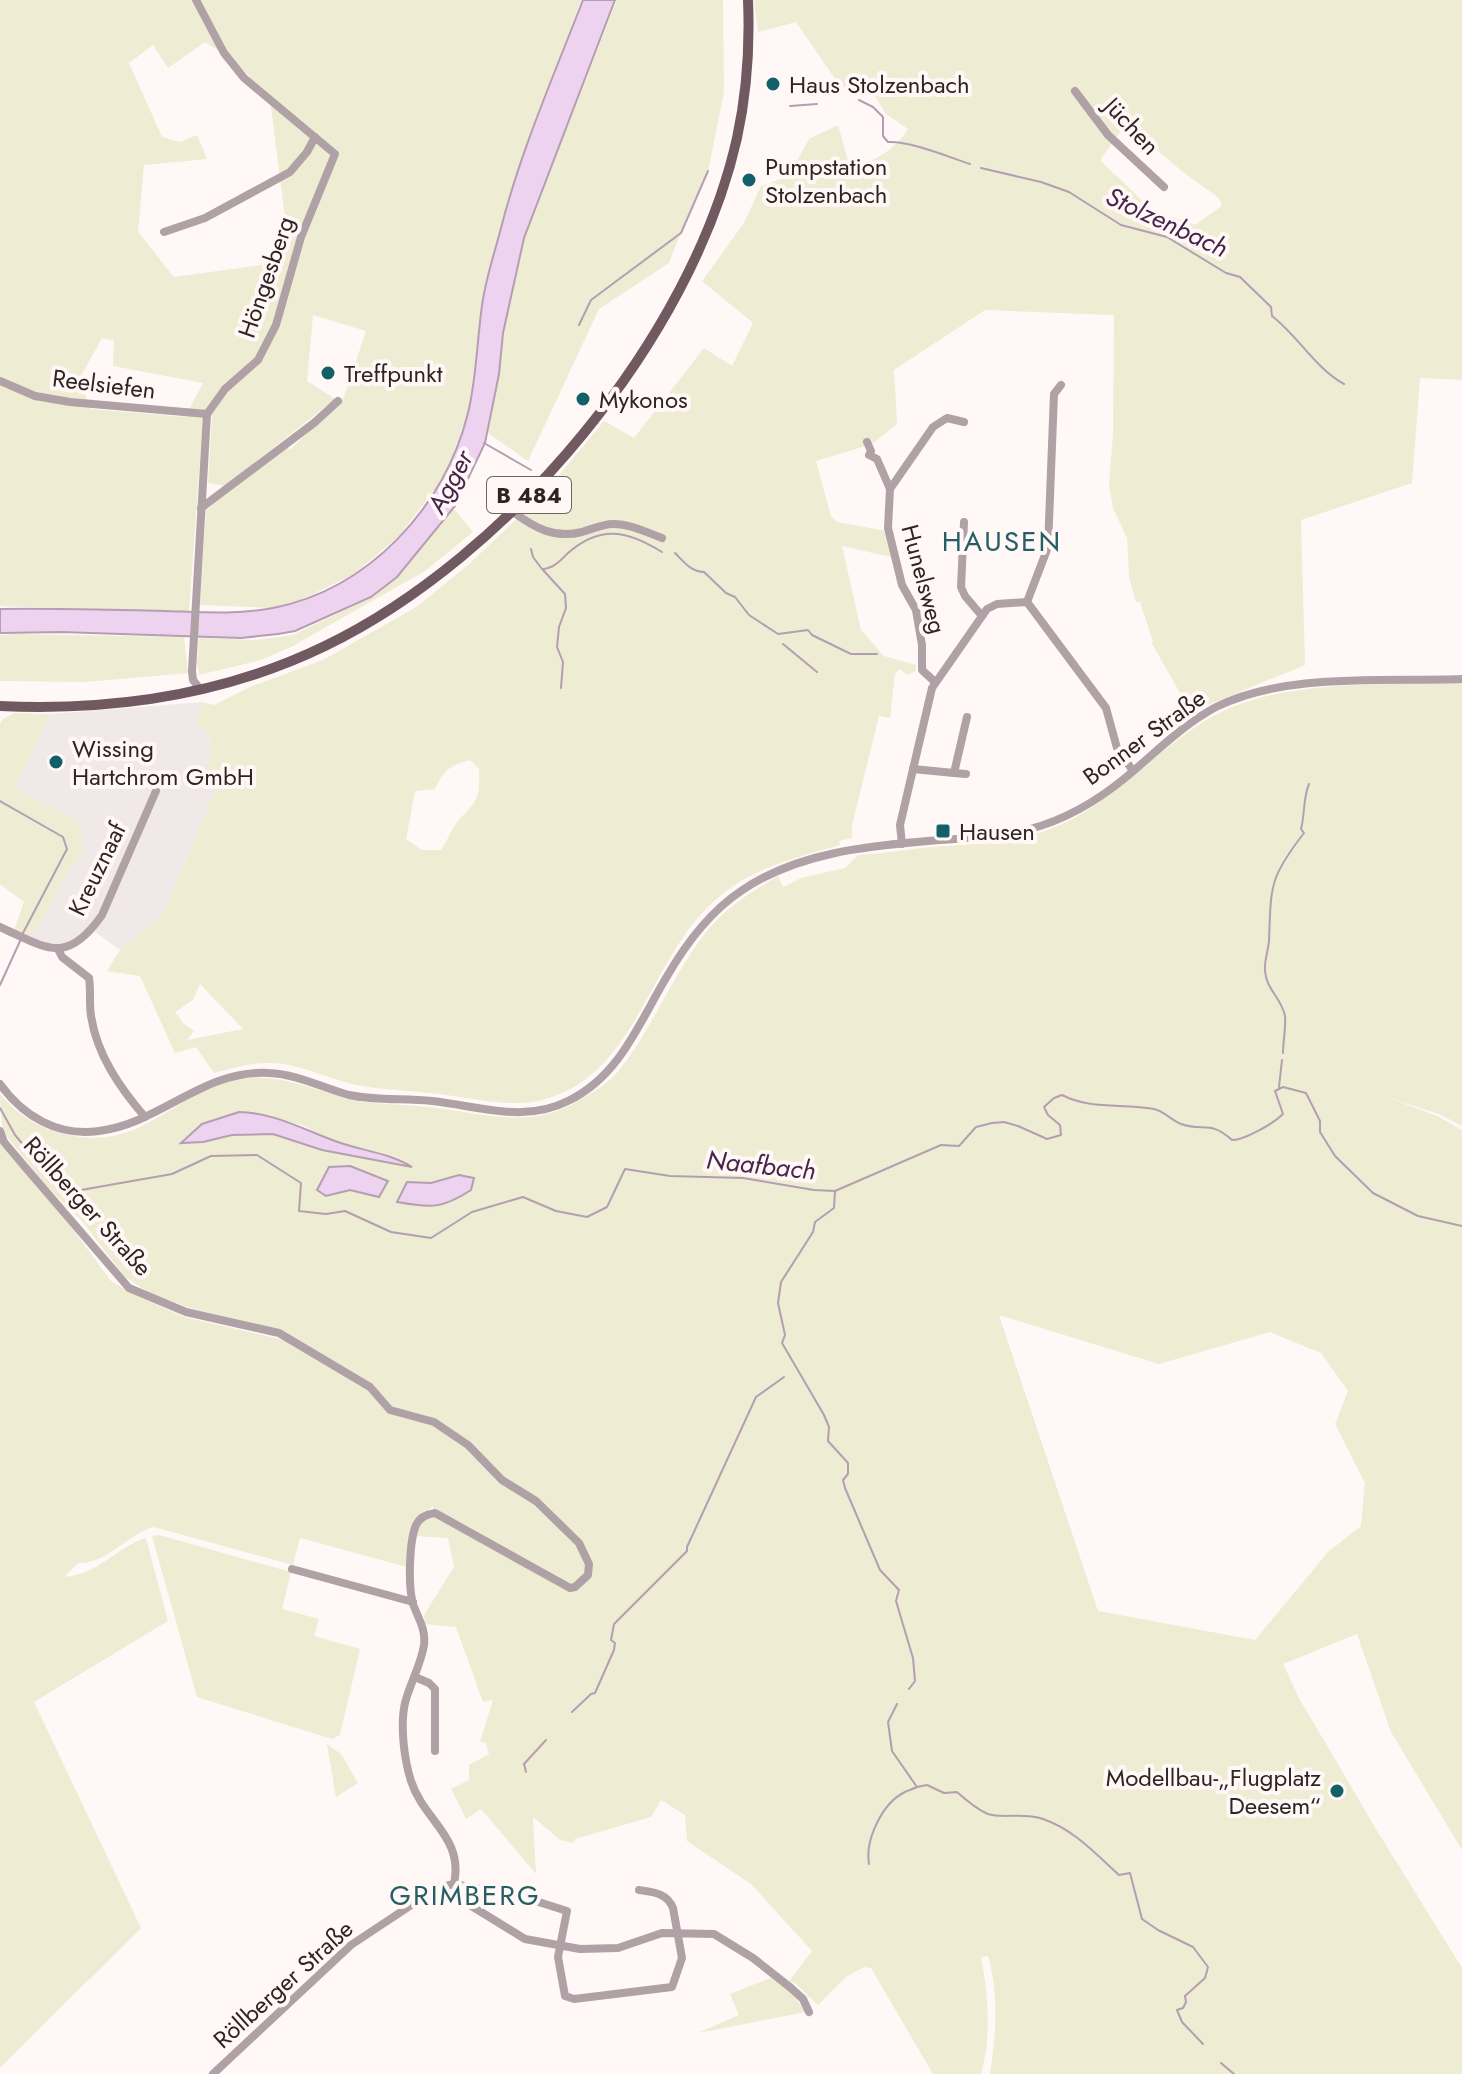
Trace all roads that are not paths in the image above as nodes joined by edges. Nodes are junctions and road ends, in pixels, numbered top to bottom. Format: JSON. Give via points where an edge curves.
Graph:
{"nodes":[{"id":1,"x":196,"y":0,"type":"edge"},
{"id":2,"x":748,"y":0,"type":"edge"},
{"id":3,"x":1075,"y":91,"type":"dead end"},
{"id":4,"x":315,"y":137,"type":"junction"},
{"id":5,"x":1164,"y":187,"type":"dead end"},
{"id":6,"x":164,"y":232,"type":"dead end"},
{"id":7,"x":0,"y":381,"type":"edge"},
{"id":8,"x":1061,"y":385,"type":"dead end"},
{"id":9,"x":338,"y":401,"type":"dead end"},
{"id":10,"x":207,"y":414,"type":"junction"},
{"id":11,"x":964,"y":422,"type":"dead end"},
{"id":12,"x":867,"y":442,"type":"dead end"},
{"id":13,"x":890,"y":489,"type":"junction"},
{"id":14,"x":201,"y":508,"type":"junction"},
{"id":15,"x":513,"y":512,"type":"junction"},
{"id":16,"x":964,"y":522,"type":"dead end"},
{"id":17,"x":662,"y":538,"type":"dead end"},
{"id":18,"x":1027,"y":602,"type":"junction"},
{"id":19,"x":982,"y":616,"type":"junction"},
{"id":20,"x":1462,"y":679,"type":"edge"},
{"id":21,"x":935,"y":682,"type":"junction"},
{"id":22,"x":200,"y":689,"type":"junction"},
{"id":23,"x":0,"y":706,"type":"edge"},
{"id":24,"x":967,"y":717,"type":"dead end"},
{"id":25,"x":913,"y":769,"type":"junction"},
{"id":26,"x":1133,"y":771,"type":"junction"},
{"id":27,"x":954,"y":773,"type":"junction"},
{"id":28,"x":966,"y":774,"type":"dead end"},
{"id":29,"x":156,"y":791,"type":"dead end"},
{"id":30,"x":902,"y":844,"type":"junction"},
{"id":31,"x":126,"y":874,"type":"dead end"},
{"id":32,"x":116,"y":881,"type":"junction"},
{"id":33,"x":0,"y":927,"type":"edge"},
{"id":34,"x":58,"y":949,"type":"junction"},
{"id":35,"x":1,"y":1085,"type":"edge"},
{"id":36,"x":145,"y":1117,"type":"junction"},
{"id":37,"x":0,"y":1131,"type":"edge"},
{"id":38,"x":292,"y":1569,"type":"dead end"},
{"id":39,"x":413,"y":1602,"type":"junction"},
{"id":40,"x":415,"y":1677,"type":"junction"},
{"id":41,"x":435,"y":1751,"type":"dead end"},
{"id":42,"x":454,"y":1884,"type":"junction"},
{"id":43,"x":639,"y":1890,"type":"dead end"},
{"id":44,"x":678,"y":1932,"type":"junction"},
{"id":45,"x":559,"y":1946,"type":"junction"},
{"id":46,"x":809,"y":2012,"type":"dead end"},
{"id":47,"x":213,"y":2074,"type":"edge"}],
"edges":[{"from":1,"to":4,"type":"street","name":"Höngesberg","via":[[244,78]]},
{"from":2,"to":15,"type":"main road","number":"B 484","via":[[743,109],[704,236],[664,315],[621,383]]},
{"from":3,"to":5,"type":"street","name":"Jüchen","via":[[1108,135]]},
{"from":4,"to":6,"type":"street","name":"Höngesberg","via":[[290,172],[205,218]]},
{"from":4,"to":10,"type":"street","name":"Höngesberg","via":[[335,154],[301,237],[276,325],[258,360],[225,389]]},
{"from":7,"to":10,"type":"street","name":"Reelsiefen","via":[[35,396],[70,402]]},
{"from":8,"to":18,"type":"street","via":[[1054,394],[1048,547]]},
{"from":9,"to":14,"type":"street"},
{"from":10,"to":14,"type":"street"},
{"from":11,"to":13,"type":"street","via":[[947,418],[933,427]]},
{"from":12,"to":13,"type":"street"},
{"from":13,"to":21,"type":"street","name":"Hunelsweg","via":[[888,528],[902,585],[916,610],[922,670]]},
{"from":14,"to":22,"type":"street","via":[[193,663],[193,680]]},
{"from":15,"to":17,"type":"street","via":[[554,534],[610,524]]},
{"from":15,"to":22,"type":"main road","number":"B 484","via":[[431,582],[362,626],[283,663]]},
{"from":16,"to":19,"type":"street","via":[[961,587]]},
{"from":18,"to":19,"type":"street","via":[[997,604]]},
{"from":18,"to":26,"type":"street","via":[[1106,708],[1117,748]]},
{"from":19,"to":21,"type":"street"},
{"from":20,"to":26,"type":"street","name":"Bonner Straße","via":[[1306,684],[1259,692],[1217,707]]},
{"from":21,"to":25,"type":"street"},
{"from":22,"to":23,"type":"main road","number":"B 484","via":[[100,705]]},
{"from":24,"to":27,"type":"street"},
{"from":25,"to":27,"type":"street"},
{"from":25,"to":30,"type":"street","via":[[900,825]]},
{"from":26,"to":30,"type":"street","name":"Bonner Straße","via":[[1051,822],[1014,833]]},
{"from":27,"to":28,"type":"street"},
{"from":29,"to":32,"type":"street","name":"Kreuznaaf"},
{"from":30,"to":36,"type":"street","name":"Bonner Straße","via":[[808,860],[758,881],[719,907],[690,939],[622,1055],[594,1085],[569,1101],[499,1113],[350,1095],[273,1073],[240,1074],[216,1080]]},
{"from":31,"to":32,"type":"street"},
{"from":32,"to":34,"type":"street","name":"Kreuznaaf","via":[[91,931]]},
{"from":33,"to":34,"type":"street","via":[[30,943]]},
{"from":34,"to":36,"type":"street","via":[[89,978],[97,1041],[117,1082]]},
{"from":35,"to":36,"type":"street","via":[[22,1110],[63,1129],[95,1132]]},
{"from":37,"to":39,"type":"street","name":"Röllberger Straße","via":[[129,1288],[186,1312],[279,1333],[370,1387],[390,1410],[434,1422],[468,1445],[502,1480],[536,1501],[584,1549],[589,1564],[588,1575],[570,1588],[431,1513],[416,1524]]},
{"from":38,"to":39,"type":"street"},
{"from":39,"to":40,"type":"street","name":"Röllberger Straße","via":[[424,1639]]},
{"from":40,"to":41,"type":"street","via":[[435,1689]]},
{"from":40,"to":42,"type":"street","name":"Röllberger Straße","via":[[404,1704],[411,1783],[448,1838],[457,1869]]},
{"from":42,"to":45,"type":"street","via":[[460,1899],[508,1931]]},
{"from":42,"to":45,"type":"street","via":[[567,1911]]},
{"from":42,"to":47,"type":"street","name":"Röllberger Straße","via":[[437,1888],[351,1945]]},
{"from":43,"to":44,"type":"street","via":[[658,1892],[670,1901]]},
{"from":44,"to":45,"type":"street","via":[[618,1948]]},
{"from":44,"to":45,"type":"street","via":[[682,1958],[675,1983],[667,1989],[565,1996]]},
{"from":44,"to":46,"type":"street","via":[[711,1933],[733,1945],[791,1988]]}]}
